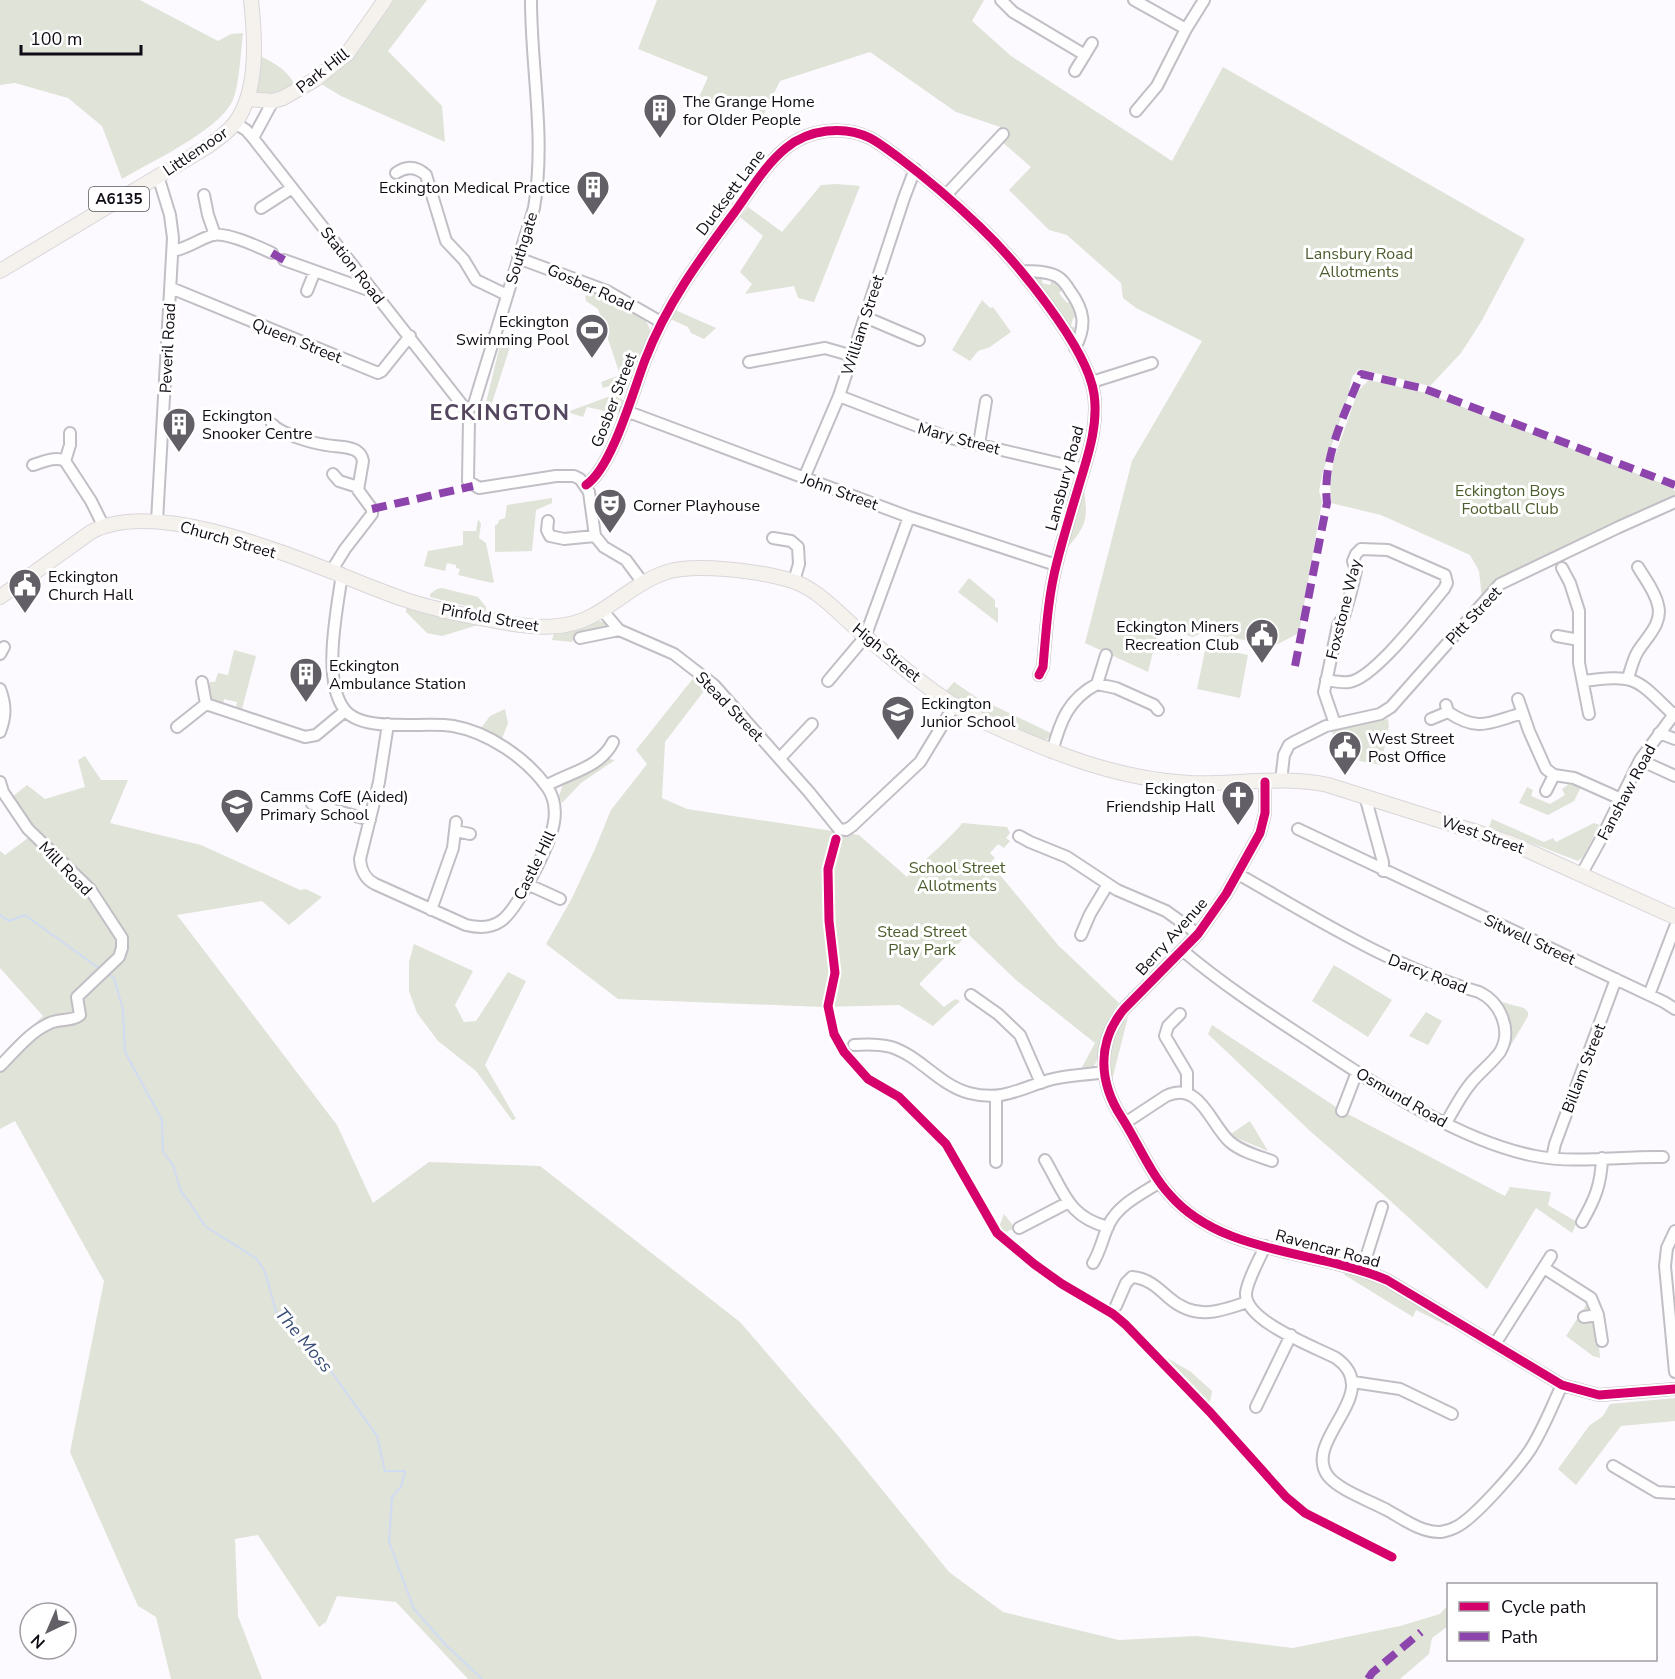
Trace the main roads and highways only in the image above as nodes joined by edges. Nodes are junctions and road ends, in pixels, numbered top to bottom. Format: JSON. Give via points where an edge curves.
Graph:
{"nodes":[{"id":1,"x":251,"y":0,"type":"edge"},
{"id":2,"x":385,"y":0,"type":"edge"},
{"id":3,"x":248,"y":99,"type":"junction"},
{"id":4,"x":0,"y":271,"type":"edge"},
{"id":5,"x":337,"y":572,"type":"joint"},
{"id":6,"x":643,"y":583,"type":"joint"},
{"id":7,"x":0,"y":597,"type":"edge"},
{"id":8,"x":1281,"y":781,"type":"joint"},
{"id":9,"x":1675,"y":917,"type":"edge"}],
"edges":[{"from":1,"to":3,"type":"main road","number":"A6135","via":[[255,39]]},
{"from":2,"to":3,"type":"main road","name":"Park Hill","via":[[347,54],[316,79],[290,95],[273,100]]},
{"from":3,"to":4,"type":"main road","name":"Littlemoor","number":"A6135","via":[[235,123],[207,147]]},
{"from":5,"to":6,"type":"main road","name":"Pinfold Street","via":[[407,601],[511,624],[557,627],[602,610]]},
{"from":5,"to":7,"type":"main road","name":"Church Street","via":[[211,531],[157,521],[121,521],[91,532]]},
{"from":6,"to":8,"type":"main road","name":"High Street","via":[[667,572],[692,569],[794,581],[816,593],[954,706],[1052,752],[1144,778],[1188,783]]},
{"from":8,"to":9,"type":"main road","name":"West Street","via":[[1314,782],[1499,838]]}]}
